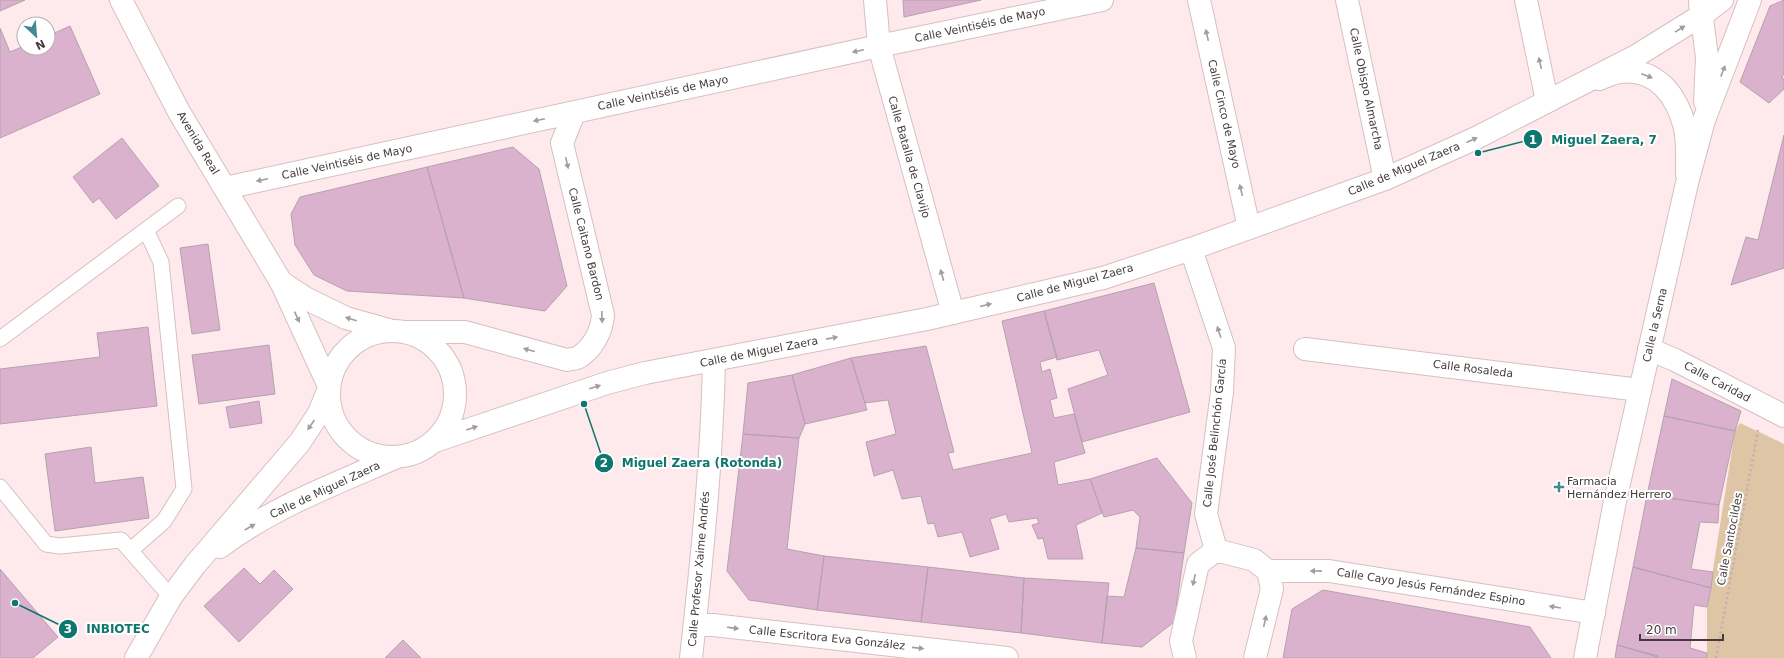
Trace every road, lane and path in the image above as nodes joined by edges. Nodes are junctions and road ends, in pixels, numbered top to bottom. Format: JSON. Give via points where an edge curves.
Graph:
{"nodes":[{"id":1,"x":121,"y":0,"type":"edge"},
{"id":2,"x":875,"y":0,"type":"edge"},
{"id":3,"x":1102,"y":0,"type":"edge"},
{"id":4,"x":1199,"y":0,"type":"edge"},
{"id":5,"x":1347,"y":0,"type":"edge"},
{"id":6,"x":1526,"y":0,"type":"edge"},
{"id":7,"x":1722,"y":0,"type":"edge"},
{"id":8,"x":1750,"y":0,"type":"edge"},
{"id":9,"x":1701,"y":8,"type":"edge"},
{"id":10,"x":879,"y":46,"type":"junction"},
{"id":11,"x":1582,"y":84,"type":"junction"},
{"id":12,"x":1547,"y":101,"type":"junction"},
{"id":13,"x":574,"y":113,"type":"junction"},
{"id":14,"x":1704,"y":120,"type":"junction"},
{"id":15,"x":1385,"y":179,"type":"junction"},
{"id":16,"x":1687,"y":183,"type":"junction"},
{"id":17,"x":225,"y":188,"type":"junction"},
{"id":18,"x":178,"y":206,"type":"dead end"},
{"id":19,"x":1249,"y":228,"type":"junction"},
{"id":20,"x":146,"y":230,"type":"junction"},
{"id":21,"x":1191,"y":249,"type":"junction"},
{"id":22,"x":281,"y":282,"type":"junction"},
{"id":23,"x":953,"y":312,"type":"junction"},
{"id":24,"x":398,"y":331,"type":"junction"},
{"id":25,"x":0,"y":339,"type":"edge"},
{"id":26,"x":1305,"y":348,"type":"dead end"},
{"id":27,"x":1649,"y":349,"type":"junction"},
{"id":28,"x":714,"y":360,"type":"junction"},
{"id":29,"x":328,"y":387,"type":"junction"},
{"id":30,"x":1640,"y":390,"type":"junction"},
{"id":31,"x":1784,"y":416,"type":"edge"},
{"id":32,"x":1760,"y":424,"type":"dead end"},
{"id":33,"x":435,"y":441,"type":"junction"},
{"id":34,"x":397,"y":457,"type":"junction"},
{"id":35,"x":0,"y":487,"type":"edge"},
{"id":36,"x":131,"y":550,"type":"junction"},
{"id":37,"x":1216,"y":550,"type":"junction"},
{"id":38,"x":195,"y":565,"type":"junction"},
{"id":39,"x":1268,"y":571,"type":"junction"},
{"id":40,"x":171,"y":596,"type":"junction"},
{"id":41,"x":1594,"y":613,"type":"junction"},
{"id":42,"x":695,"y":623,"type":"junction"},
{"id":43,"x":136,"y":658,"type":"edge"},
{"id":44,"x":691,"y":658,"type":"edge"},
{"id":45,"x":1007,"y":658,"type":"edge"},
{"id":46,"x":1185,"y":658,"type":"edge"},
{"id":47,"x":1255,"y":658,"type":"edge"},
{"id":48,"x":1585,"y":658,"type":"edge"},
{"id":49,"x":1716,"y":658,"type":"edge"}],
"edges":[{"from":1,"to":17,"type":"street","name":"Avenida Real","via":[[179,112]]},
{"from":2,"to":10,"type":"street","name":"Calle Batalla de Clavijo"},
{"from":3,"to":10,"type":"street","name":"Calle Veintiséis de Mayo"},
{"from":19,"to":4,"type":"street","name":"Calle Cinco de Mayo","one_way":true},
{"from":5,"to":15,"type":"street","name":"Calle Obispo Almarcha"},
{"from":12,"to":6,"type":"street","one_way":true},
{"from":7,"to":9,"type":"street","name":"Calle de Miguel Zaera"},
{"from":14,"to":8,"type":"street","name":"Calle la Serna","one_way":true},
{"from":11,"to":9,"type":"street","name":"Calle de Miguel Zaera","one_way":true,"via":[[1636,56]]},
{"from":9,"to":14,"type":"street","via":[[1707,57]]},
{"from":10,"to":13,"type":"street","name":"Calle Veintiséis de Mayo","one_way":true},
{"from":23,"to":10,"type":"street","name":"Calle Batalla de Clavijo","one_way":true},
{"from":11,"to":12,"type":"street","name":"Calle de Miguel Zaera"},
{"from":11,"to":16,"type":"street","one_way":true,"via":[[1619,72],[1641,73],[1659,81],[1672,97],[1685,128]]},
{"from":15,"to":12,"type":"street","name":"Calle de Miguel Zaera","one_way":true,"via":[[1476,138]]},
{"from":13,"to":17,"type":"street","name":"Calle Veintiséis de Mayo","one_way":true},
{"from":13,"to":24,"type":"street","name":"Calle Caitano Bardon","one_way":true,"via":[[562,143],[603,315],[602,327],[593,344],[579,358],[567,360],[465,332]]},
{"from":14,"to":16,"type":"street","name":"Calle la Serna"},
{"from":15,"to":19,"type":"street","name":"Calle de Miguel Zaera"},
{"from":16,"to":27,"type":"street","name":"Calle la Serna"},
{"from":17,"to":22,"type":"street","name":"Avenida Real"},
{"from":18,"to":20,"type":"lane"},
{"from":19,"to":21,"type":"street","name":"Calle de Miguel Zaera"},
{"from":20,"to":25,"type":"lane"},
{"from":20,"to":36,"type":"lane","via":[[161,262],[184,489],[164,521]]},
{"from":23,"to":21,"type":"street","name":"Calle de Miguel Zaera","one_way":true,"via":[[1104,278]]},
{"from":37,"to":21,"type":"street","name":"Calle José Belinchón García","one_way":true,"via":[[1206,514],[1222,392],[1224,348]]},
{"from":24,"to":22,"type":"street","name":"Avenida Real","one_way":true,"via":[[346,318],[305,298]]},
{"from":22,"to":29,"type":"street","name":"Avenida Real","one_way":true},
{"from":28,"to":23,"type":"street","name":"Calle de Miguel Zaera","one_way":true},
{"from":24,"to":29,"type":"street","via":[[370,334],[354,342],[341,356],[332,372]]},
{"from":24,"to":33,"type":"street","via":[[425,339],[440,352],[450,368],[455,388],[454,407],[447,425]]},
{"from":26,"to":30,"type":"street","name":"Calle Rosaleda"},
{"from":27,"to":30,"type":"street","name":"Calle la Serna"},
{"from":27,"to":31,"type":"street","name":"Calle Caridad"},
{"from":33,"to":28,"type":"street","name":"Calle de Miguel Zaera","one_way":true,"via":[[607,384],[645,373]]},
{"from":28,"to":42,"type":"street","name":"Calle Profesor Xaime Andrés","via":[[712,428]]},
{"from":29,"to":34,"type":"street","via":[[330,408],[336,425],[347,439],[362,450],[379,456]]},
{"from":29,"to":38,"type":"street","name":"Calle de Miguel Zaera","one_way":true,"via":[[320,413],[300,442]]},
{"from":30,"to":41,"type":"street","name":"Calle la Serna","via":[[1615,501]]},
{"from":32,"to":49,"type":"path","name":"Calle Santocildes"},
{"from":33,"to":34,"type":"street","via":[[417,452]]},
{"from":38,"to":34,"type":"street","name":"Calle de Miguel Zaera","one_way":true,"via":[[232,538],[289,505]]},
{"from":35,"to":36,"type":"lane","via":[[46,544],[60,546],[121,540]]},
{"from":36,"to":40,"type":"lane"},
{"from":37,"to":39,"type":"street","via":[[1254,560]]},
{"from":37,"to":46,"type":"street","one_way":true,"via":[[1198,564],[1181,641]]},
{"from":38,"to":40,"type":"street","name":"Calle de Miguel Zaera"},
{"from":41,"to":39,"type":"street","name":"Calle Cayo Jesús Fernández Espino","one_way":true,"via":[[1329,571]]},
{"from":47,"to":39,"type":"street","one_way":true,"via":[[1272,589]]},
{"from":40,"to":43,"type":"street","name":"Calle de Miguel Zaera"},
{"from":41,"to":48,"type":"street","name":"Calle la Serna"},
{"from":42,"to":44,"type":"street","name":"Calle Profesor Xaime Andrés"},
{"from":42,"to":45,"type":"street","name":"Calle Escritora Eva González","one_way":true}]}
